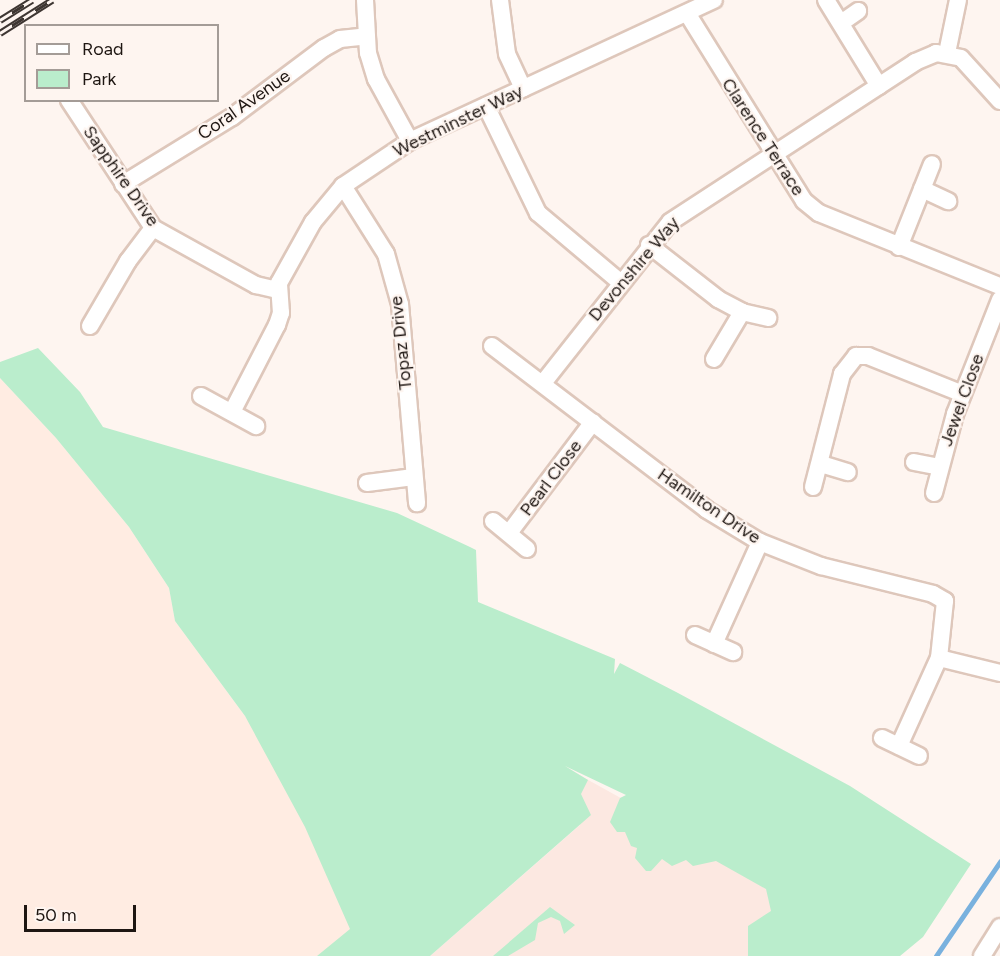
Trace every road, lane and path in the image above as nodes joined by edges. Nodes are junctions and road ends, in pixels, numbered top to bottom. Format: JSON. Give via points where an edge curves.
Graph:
{"nodes":[{"id":1,"x":365,"y":0,"type":"edge"},
{"id":2,"x":500,"y":0,"type":"edge"},
{"id":3,"x":714,"y":0,"type":"edge"},
{"id":4,"x":826,"y":0,"type":"edge"},
{"id":5,"x":958,"y":0,"type":"edge"},
{"id":6,"x":858,"y":12,"type":"dead end"},
{"id":7,"x":687,"y":13,"type":"junction"},
{"id":8,"x":841,"y":23,"type":"junction"},
{"id":9,"x":367,"y":36,"type":"junction"},
{"id":10,"x":947,"y":53,"type":"junction"},
{"id":11,"x":879,"y":86,"type":"junction"},
{"id":12,"x":523,"y":89,"type":"junction"},
{"id":13,"x":997,"y":90,"type":"edge"},
{"id":14,"x":70,"y":102,"type":"edge"},
{"id":15,"x":486,"y":105,"type":"junction"},
{"id":16,"x":410,"y":141,"type":"junction"},
{"id":17,"x":773,"y":155,"type":"junction"},
{"id":18,"x":932,"y":164,"type":"dead end"},
{"id":19,"x":123,"y":184,"type":"junction"},
{"id":20,"x":343,"y":186,"type":"junction"},
{"id":21,"x":922,"y":189,"type":"junction"},
{"id":22,"x":948,"y":201,"type":"dead end"},
{"id":23,"x":153,"y":228,"type":"junction"},
{"id":24,"x":649,"y":245,"type":"junction"},
{"id":25,"x":899,"y":247,"type":"junction"},
{"id":26,"x":620,"y":282,"type":"junction"},
{"id":27,"x":1000,"y":286,"type":"edge"},
{"id":28,"x":277,"y":290,"type":"junction"},
{"id":29,"x":1000,"y":300,"type":"edge"},
{"id":30,"x":742,"y":312,"type":"junction"},
{"id":31,"x":768,"y":318,"type":"dead end"},
{"id":32,"x":90,"y":326,"type":"dead end"},
{"id":33,"x":492,"y":346,"type":"dead end"},
{"id":34,"x":714,"y":359,"type":"dead end"},
{"id":35,"x":543,"y":383,"type":"junction"},
{"id":36,"x":963,"y":394,"type":"junction"},
{"id":37,"x":201,"y":396,"type":"dead end"},
{"id":38,"x":232,"y":412,"type":"junction"},
{"id":39,"x":593,"y":423,"type":"junction"},
{"id":40,"x":256,"y":426,"type":"dead end"},
{"id":41,"x":914,"y":462,"type":"dead end"},
{"id":42,"x":821,"y":464,"type":"junction"},
{"id":43,"x":939,"y":467,"type":"junction"},
{"id":44,"x":848,"y":472,"type":"dead end"},
{"id":45,"x":414,"y":477,"type":"junction"},
{"id":46,"x":367,"y":483,"type":"dead end"},
{"id":47,"x":813,"y":487,"type":"dead end"},
{"id":48,"x":934,"y":493,"type":"dead end"},
{"id":49,"x":417,"y":503,"type":"dead end"},
{"id":50,"x":493,"y":521,"type":"dead end"},
{"id":51,"x":509,"y":533,"type":"junction"},
{"id":52,"x":760,"y":542,"type":"junction"},
{"id":53,"x":527,"y":549,"type":"dead end"},
{"id":54,"x":695,"y":635,"type":"dead end"},
{"id":55,"x":714,"y":644,"type":"junction"},
{"id":56,"x":733,"y":652,"type":"dead end"},
{"id":57,"x":939,"y":658,"type":"junction"},
{"id":58,"x":1000,"y":673,"type":"edge"},
{"id":59,"x":882,"y":738,"type":"dead end"},
{"id":60,"x":899,"y":746,"type":"junction"},
{"id":61,"x":918,"y":756,"type":"dead end"},
{"id":62,"x":1000,"y":927,"type":"edge"},
{"id":63,"x":982,"y":956,"type":"edge"}],
"edges":[{"from":1,"to":9,"type":"street"},
{"from":2,"to":12,"type":"street","via":[[507,54]]},
{"from":3,"to":7,"type":"street","name":"Westminster Way"},
{"from":4,"to":8,"type":"street"},
{"from":5,"to":10,"type":"street"},
{"from":6,"to":8,"type":"street"},
{"from":7,"to":12,"type":"street","name":"Westminster Way"},
{"from":7,"to":17,"type":"street","name":"Clarence Terrace"},
{"from":8,"to":11,"type":"street"},
{"from":9,"to":16,"type":"street","via":[[376,79]]},
{"from":9,"to":19,"type":"street","name":"Coral Avenue","via":[[340,39],[324,48],[232,117]]},
{"from":10,"to":11,"type":"street","name":"Devonshire Way","via":[[924,57]]},
{"from":10,"to":13,"type":"street","via":[[973,67]]},
{"from":11,"to":17,"type":"street","name":"Devonshire Way"},
{"from":12,"to":15,"type":"street","name":"Westminster Way"},
{"from":14,"to":19,"type":"street","name":"Sapphire Drive"},
{"from":15,"to":16,"type":"street","name":"Westminster Way"},
{"from":15,"to":26,"type":"street","via":[[538,213]]},
{"from":16,"to":20,"type":"street","name":"Westminster Way"},
{"from":17,"to":24,"type":"street","name":"Devonshire Way","via":[[694,203]]},
{"from":17,"to":25,"type":"street","name":"Clarence Terrace","via":[[795,190],[819,213]]},
{"from":18,"to":21,"type":"street"},
{"from":19,"to":23,"type":"street","name":"Sapphire Drive"},
{"from":20,"to":28,"type":"street","name":"Westminster Way","via":[[313,222]]},
{"from":20,"to":45,"type":"street","name":"Topaz Drive","via":[[386,254],[400,304]]},
{"from":21,"to":22,"type":"street"},
{"from":21,"to":25,"type":"street"},
{"from":23,"to":28,"type":"street","name":"Sapphire Drive","via":[[255,285]]},
{"from":23,"to":32,"type":"street","via":[[128,261]]},
{"from":24,"to":26,"type":"street","name":"Devonshire Way"},
{"from":24,"to":30,"type":"street","via":[[718,299]]},
{"from":25,"to":27,"type":"street","name":"Clarence Terrace"},
{"from":26,"to":35,"type":"street","name":"Devonshire Way"},
{"from":28,"to":38,"type":"street","via":[[281,313],[277,325]]},
{"from":29,"to":36,"type":"street","name":"Jewel Close"},
{"from":30,"to":31,"type":"street"},
{"from":30,"to":34,"type":"street"},
{"from":33,"to":35,"type":"street","name":"Hamilton Drive"},
{"from":35,"to":39,"type":"street","name":"Hamilton Drive"},
{"from":36,"to":42,"type":"street","via":[[868,356],[856,356],[842,374]]},
{"from":36,"to":43,"type":"street","name":"Jewel Close"},
{"from":37,"to":38,"type":"street"},
{"from":38,"to":40,"type":"street"},
{"from":39,"to":51,"type":"street","name":"Pearl Close"},
{"from":39,"to":52,"type":"street","name":"Hamilton Drive","via":[[707,510]]},
{"from":41,"to":43,"type":"street","name":"Jewel Close"},
{"from":42,"to":44,"type":"street"},
{"from":42,"to":47,"type":"street"},
{"from":43,"to":48,"type":"street","name":"Jewel Close"},
{"from":45,"to":46,"type":"street"},
{"from":45,"to":49,"type":"street","name":"Topaz Drive"},
{"from":50,"to":51,"type":"street","name":"Pearl Close"},
{"from":51,"to":53,"type":"street","name":"Pearl Close"},
{"from":52,"to":55,"type":"street"},
{"from":52,"to":57,"type":"street","name":"Hamilton Drive","via":[[820,566],[933,594],[945,601]]},
{"from":54,"to":55,"type":"street"},
{"from":55,"to":56,"type":"street"},
{"from":57,"to":58,"type":"street"},
{"from":57,"to":60,"type":"street"},
{"from":59,"to":60,"type":"street"},
{"from":60,"to":61,"type":"street"},
{"from":62,"to":63,"type":"street"}]}
